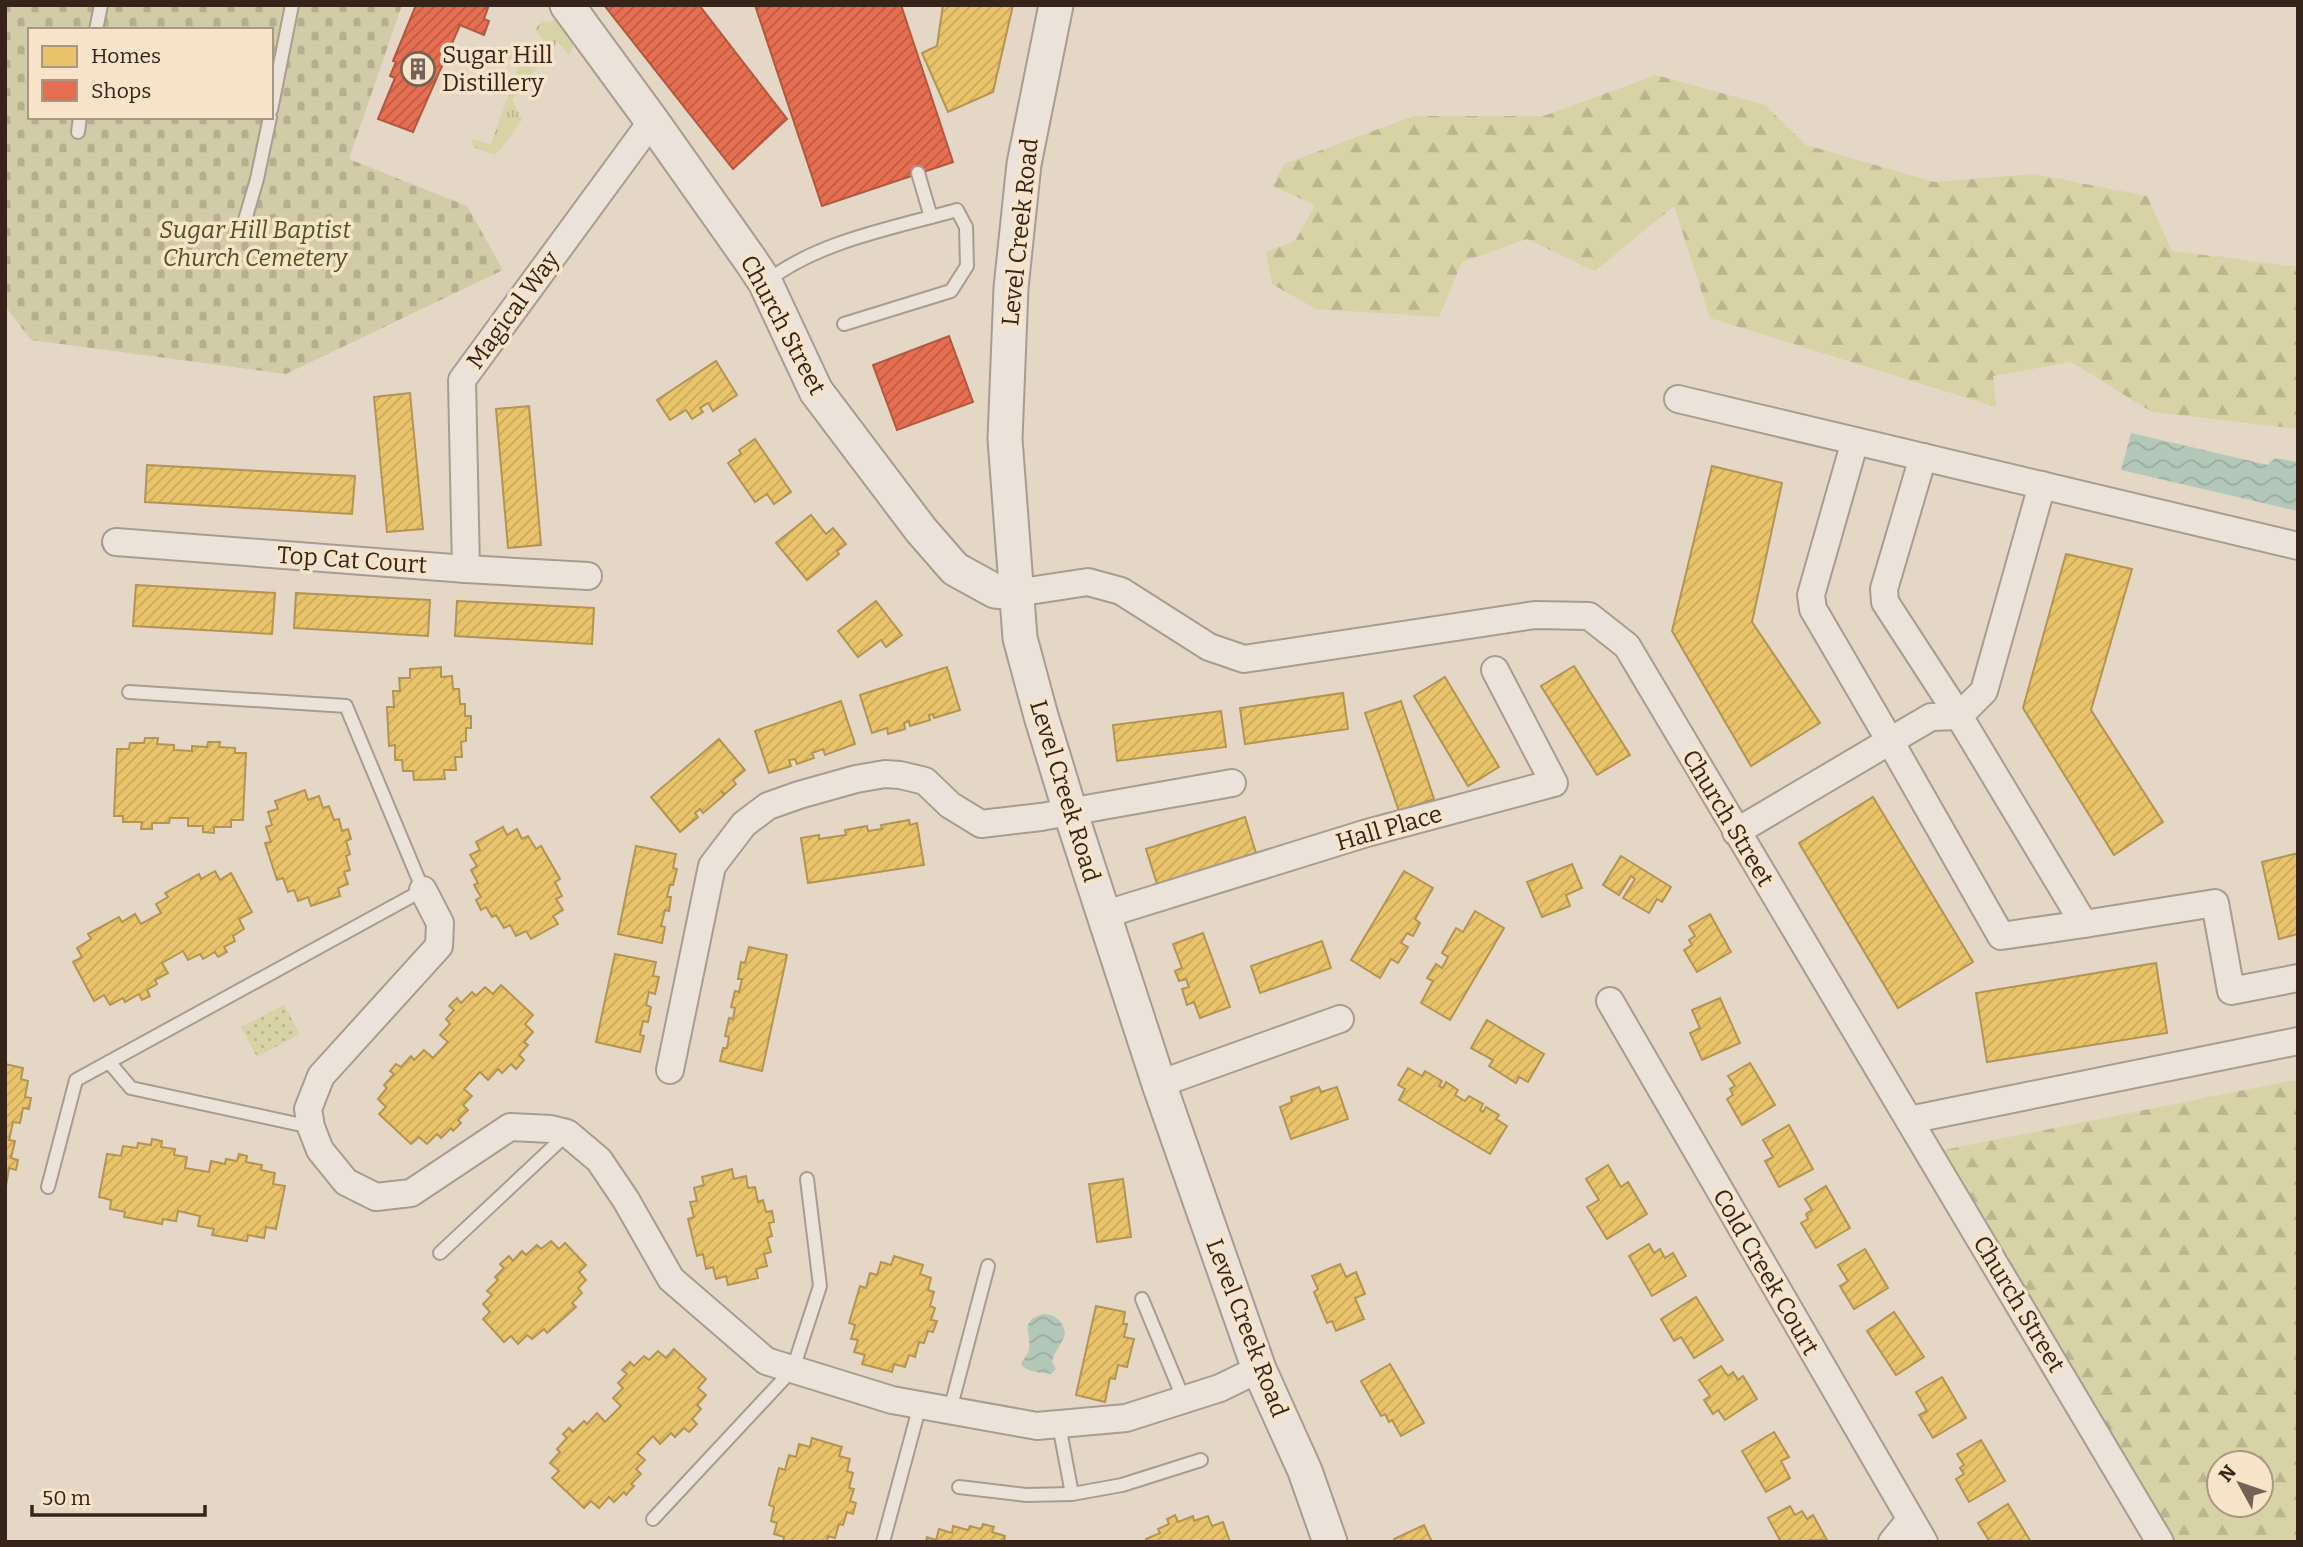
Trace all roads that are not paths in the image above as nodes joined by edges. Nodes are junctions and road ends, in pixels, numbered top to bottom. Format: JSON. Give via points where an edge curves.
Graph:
{"nodes":[{"id":1,"x":101,"y":5,"type":"edge"},
{"id":2,"x":292,"y":5,"type":"edge"},
{"id":3,"x":567,"y":5,"type":"edge"},
{"id":4,"x":1056,"y":5,"type":"edge"},
{"id":5,"x":96,"y":28,"type":"edge"},
{"id":6,"x":273,"y":100,"type":"edge"},
{"id":7,"x":80,"y":119,"type":"edge"},
{"id":8,"x":270,"y":119,"type":"edge"},
{"id":9,"x":652,"y":121,"type":"junction"},
{"id":10,"x":78,"y":132,"type":"dead end"},
{"id":11,"x":918,"y":173,"type":"dead end"},
{"id":12,"x":932,"y":217,"type":"junction"},
{"id":13,"x":243,"y":226,"type":"dead end"},
{"id":14,"x":765,"y":282,"type":"junction"},
{"id":15,"x":844,"y":324,"type":"dead end"},
{"id":16,"x":1678,"y":399,"type":"dead end"},
{"id":17,"x":1855,"y":441,"type":"junction"},
{"id":18,"x":1923,"y":457,"type":"junction"},
{"id":19,"x":2042,"y":485,"type":"junction"},
{"id":20,"x":116,"y":542,"type":"dead end"},
{"id":21,"x":2298,"y":546,"type":"edge"},
{"id":22,"x":466,"y":569,"type":"junction"},
{"id":23,"x":588,"y":576,"type":"dead end"},
{"id":24,"x":1006,"y":592,"type":"junction"},
{"id":25,"x":1495,"y":670,"type":"dead end"},
{"id":26,"x":129,"y":692,"type":"dead end"},
{"id":27,"x":1959,"y":716,"type":"junction"},
{"id":28,"x":1890,"y":741,"type":"junction"},
{"id":29,"x":1233,"y":783,"type":"dead end"},
{"id":30,"x":1070,"y":811,"type":"junction"},
{"id":31,"x":1736,"y":832,"type":"junction"},
{"id":32,"x":423,"y":890,"type":"junction"},
{"id":33,"x":1103,"y":915,"type":"junction"},
{"id":34,"x":2084,"y":924,"type":"junction"},
{"id":35,"x":2298,"y":978,"type":"edge"},
{"id":36,"x":1610,"y":1001,"type":"dead end"},
{"id":37,"x":1340,"y":1018,"type":"dead end"},
{"id":38,"x":2298,"y":1041,"type":"edge"},
{"id":39,"x":109,"y":1062,"type":"junction"},
{"id":40,"x":670,"y":1070,"type":"dead end"},
{"id":41,"x":1159,"y":1084,"type":"junction"},
{"id":42,"x":1909,"y":1120,"type":"junction"},
{"id":43,"x":311,"y":1127,"type":"junction"},
{"id":44,"x":567,"y":1133,"type":"junction"},
{"id":45,"x":807,"y":1179,"type":"dead end"},
{"id":46,"x":48,"y":1187,"type":"dead end"},
{"id":47,"x":440,"y":1253,"type":"dead end"},
{"id":48,"x":988,"y":1266,"type":"dead end"},
{"id":49,"x":1142,"y":1299,"type":"dead end"},
{"id":50,"x":1259,"y":1368,"type":"junction"},
{"id":51,"x":793,"y":1370,"type":"junction"},
{"id":52,"x":1184,"y":1400,"type":"junction"},
{"id":53,"x":920,"y":1405,"type":"junction"},
{"id":54,"x":950,"y":1410,"type":"junction"},
{"id":55,"x":1059,"y":1424,"type":"junction"},
{"id":56,"x":1201,"y":1460,"type":"dead end"},
{"id":57,"x":959,"y":1487,"type":"dead end"},
{"id":58,"x":1072,"y":1494,"type":"junction"},
{"id":59,"x":653,"y":1519,"type":"dead end"},
{"id":60,"x":1917,"y":1531,"type":"edge"},
{"id":61,"x":883,"y":1542,"type":"edge"},
{"id":62,"x":1331,"y":1542,"type":"edge"},
{"id":63,"x":1892,"y":1542,"type":"edge"},
{"id":64,"x":2160,"y":1542,"type":"edge"}],
"edges":[{"from":1,"to":5,"type":"lane"},
{"from":2,"to":6,"type":"lane"},
{"from":3,"to":9,"type":"street","name":"Church Street"},
{"from":4,"to":24,"type":"street","name":"Level Creek Road","via":[[1024,164],[1011,288],[1005,439]]},
{"from":7,"to":10,"type":"lane"},
{"from":8,"to":13,"type":"lane"},
{"from":9,"to":14,"type":"street","name":"Church Street"},
{"from":9,"to":22,"type":"street","name":"Magical Way","via":[[462,380]]},
{"from":11,"to":12,"type":"lane"},
{"from":12,"to":14,"type":"lane","via":[[817,250]]},
{"from":12,"to":15,"type":"lane","via":[[957,210],[966,227],[967,266],[951,291]]},
{"from":14,"to":24,"type":"street","name":"Church Street","via":[[816,391],[921,530],[955,569]]},
{"from":16,"to":17,"type":"street"},
{"from":17,"to":18,"type":"street"},
{"from":17,"to":28,"type":"street","via":[[1811,595],[1813,609]]},
{"from":18,"to":19,"type":"street"},
{"from":18,"to":27,"type":"street","via":[[1884,589],[1885,602]]},
{"from":19,"to":21,"type":"street"},
{"from":19,"to":27,"type":"street","via":[[1984,691]]},
{"from":20,"to":22,"type":"street","name":"Top Cat Court"},
{"from":22,"to":23,"type":"street","name":"Top Cat Court"},
{"from":24,"to":30,"type":"street","name":"Level Creek Road"},
{"from":24,"to":31,"type":"street","name":"Church Street","via":[[1088,582],[1121,591],[1209,647],[1244,659],[1535,615],[1588,616],[1627,646]]},
{"from":25,"to":33,"type":"street","name":"Hall Place","via":[[1554,783],[1367,833]]},
{"from":26,"to":32,"type":"lane","via":[[346,706]]},
{"from":27,"to":28,"type":"street","via":[[1931,717]]},
{"from":27,"to":34,"type":"street"},
{"from":28,"to":31,"type":"street"},
{"from":28,"to":34,"type":"street","via":[[2001,936]]},
{"from":29,"to":30,"type":"street"},
{"from":30,"to":33,"type":"street","name":"Level Creek Road"},
{"from":30,"to":40,"type":"street","via":[[981,824],[950,805],[925,781],[886,774],[824,787],[768,806],[744,824],[712,866]]},
{"from":31,"to":42,"type":"street","name":"Church Street"},
{"from":32,"to":39,"type":"lane"},
{"from":32,"to":43,"type":"street","via":[[440,923],[439,946],[321,1076],[308,1109]]},
{"from":33,"to":41,"type":"street","name":"Level Creek Road"},
{"from":34,"to":35,"type":"street","via":[[2215,903],[2231,991]]},
{"from":36,"to":60,"type":"street","name":"Cold Creek Court"},
{"from":37,"to":41,"type":"street"},
{"from":38,"to":42,"type":"street"},
{"from":39,"to":43,"type":"lane","via":[[131,1088]]},
{"from":39,"to":46,"type":"lane","via":[[76,1080]]},
{"from":41,"to":50,"type":"street","name":"Level Creek Road"},
{"from":42,"to":64,"type":"street","name":"Church Street"},
{"from":43,"to":44,"type":"street","via":[[320,1150],[346,1182],[376,1197],[411,1193],[510,1127]]},
{"from":44,"to":47,"type":"lane"},
{"from":44,"to":51,"type":"street","via":[[600,1160],[671,1279],[766,1361]]},
{"from":45,"to":51,"type":"lane","via":[[820,1286]]},
{"from":48,"to":54,"type":"lane"},
{"from":49,"to":52,"type":"lane"},
{"from":50,"to":52,"type":"street"},
{"from":50,"to":62,"type":"street","name":"Level Creek Road"},
{"from":51,"to":53,"type":"street"},
{"from":51,"to":59,"type":"lane"},
{"from":52,"to":55,"type":"street","via":[[1126,1418]]},
{"from":53,"to":54,"type":"street"},
{"from":53,"to":61,"type":"lane"},
{"from":54,"to":55,"type":"street","via":[[1037,1426]]},
{"from":55,"to":58,"type":"lane"},
{"from":56,"to":58,"type":"lane","via":[[1122,1485]]},
{"from":57,"to":58,"type":"lane","via":[[1026,1495]]},
{"from":60,"to":63,"type":"street"}]}
